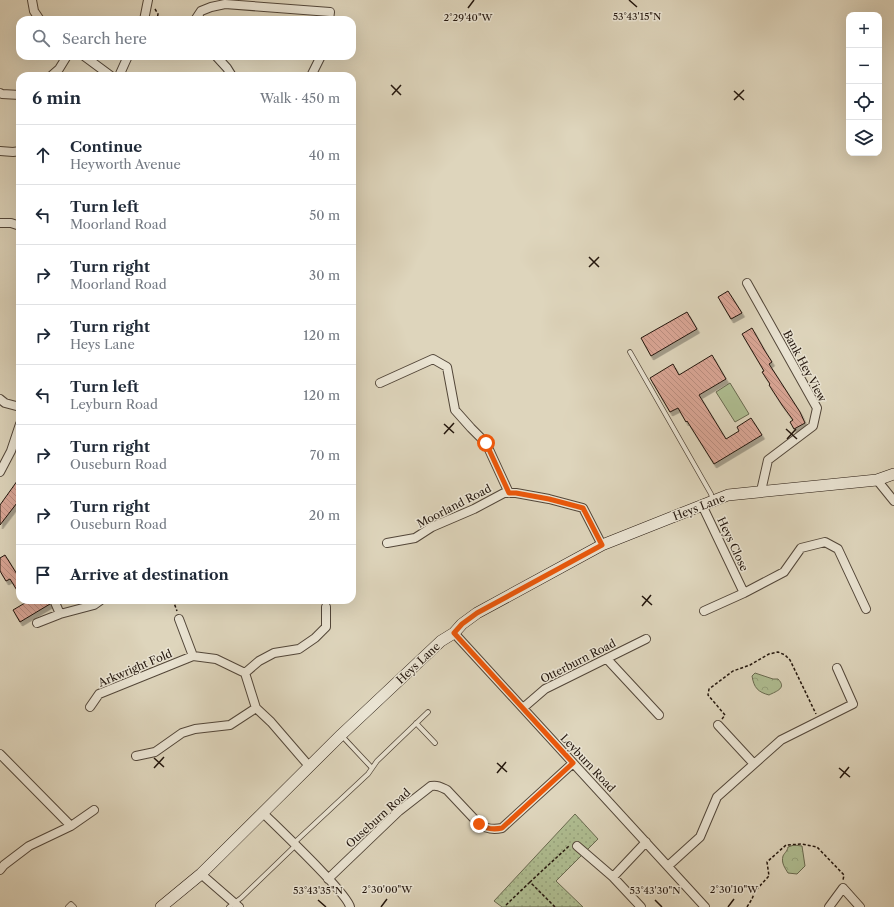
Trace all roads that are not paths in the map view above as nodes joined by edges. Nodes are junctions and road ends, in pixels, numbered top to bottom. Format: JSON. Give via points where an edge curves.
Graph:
{"nodes":[{"id":1,"x":32,"y":0,"type":"edge"},
{"id":2,"x":148,"y":0,"type":"edge"},
{"id":3,"x":37,"y":16,"type":"edge"},
{"id":4,"x":145,"y":16,"type":"edge"},
{"id":5,"x":198,"y":16,"type":"edge"},
{"id":6,"x":330,"y":16,"type":"edge"},
{"id":7,"x":65,"y":60,"type":"edge"},
{"id":8,"x":89,"y":60,"type":"edge"},
{"id":9,"x":126,"y":60,"type":"edge"},
{"id":10,"x":220,"y":60,"type":"edge"},
{"id":11,"x":318,"y":60,"type":"edge"},
{"id":12,"x":56,"y":72,"type":"edge"},
{"id":13,"x":105,"y":72,"type":"edge"},
{"id":14,"x":121,"y":72,"type":"edge"},
{"id":15,"x":230,"y":72,"type":"edge"},
{"id":16,"x":313,"y":72,"type":"edge"},
{"id":17,"x":0,"y":93,"type":"edge"},
{"id":18,"x":16,"y":95,"type":"edge"},
{"id":19,"x":0,"y":151,"type":"edge"},
{"id":20,"x":16,"y":152,"type":"edge"},
{"id":21,"x":0,"y":223,"type":"edge"},
{"id":22,"x":16,"y":225,"type":"edge"},
{"id":23,"x":747,"y":283,"type":"dead end"},
{"id":24,"x":630,"y":352,"type":"dead end"},
{"id":25,"x":380,"y":383,"type":"dead end"},
{"id":26,"x":0,"y":399,"type":"edge"},
{"id":27,"x":16,"y":406,"type":"edge"},
{"id":28,"x":16,"y":436,"type":"edge"},
{"id":29,"x":0,"y":472,"type":"edge"},
{"id":30,"x":894,"y":474,"type":"edge"},
{"id":31,"x":876,"y":480,"type":"junction"},
{"id":32,"x":761,"y":491,"type":"junction"},
{"id":33,"x":509,"y":493,"type":"junction"},
{"id":34,"x":713,"y":501,"type":"junction"},
{"id":35,"x":894,"y":501,"type":"edge"},
{"id":36,"x":702,"y":505,"type":"junction"},
{"id":37,"x":388,"y":544,"type":"dead end"},
{"id":38,"x":602,"y":545,"type":"junction"},
{"id":39,"x":744,"y":593,"type":"junction"},
{"id":40,"x":56,"y":604,"type":"edge"},
{"id":41,"x":96,"y":604,"type":"edge"},
{"id":42,"x":326,"y":607,"type":"dead end"},
{"id":43,"x":866,"y":609,"type":"dead end"},
{"id":44,"x":704,"y":611,"type":"dead end"},
{"id":45,"x":60,"y":614,"type":"junction"},
{"id":46,"x":179,"y":619,"type":"road end"},
{"id":47,"x":37,"y":623,"type":"dead end"},
{"id":48,"x":454,"y":633,"type":"junction"},
{"id":49,"x":646,"y":639,"type":"dead end"},
{"id":50,"x":193,"y":656,"type":"junction"},
{"id":51,"x":607,"y":658,"type":"junction"},
{"id":52,"x":837,"y":668,"type":"dead end"},
{"id":53,"x":245,"y":673,"type":"junction"},
{"id":54,"x":90,"y":707,"type":"dead end"},
{"id":55,"x":256,"y":708,"type":"junction"},
{"id":56,"x":523,"y":708,"type":"junction"},
{"id":57,"x":428,"y":712,"type":"dead end"},
{"id":58,"x":659,"y":715,"type":"dead end"},
{"id":59,"x":416,"y":723,"type":"junction"},
{"id":60,"x":718,"y":725,"type":"road end"},
{"id":61,"x":341,"y":735,"type":"junction"},
{"id":62,"x":435,"y":743,"type":"dead end"},
{"id":63,"x":0,"y":754,"type":"edge"},
{"id":64,"x":136,"y":756,"type":"dead end"},
{"id":65,"x":573,"y":763,"type":"junction"},
{"id":66,"x":754,"y":764,"type":"junction"},
{"id":67,"x":309,"y":766,"type":"junction"},
{"id":68,"x":372,"y":768,"type":"junction"},
{"id":69,"x":94,"y":810,"type":"dead end"},
{"id":70,"x":262,"y":813,"type":"junction"},
{"id":71,"x":71,"y":826,"type":"junction"},
{"id":72,"x":646,"y":842,"type":"junction"},
{"id":73,"x":295,"y":844,"type":"junction"},
{"id":74,"x":577,"y":846,"type":"road end"},
{"id":75,"x":668,"y":866,"type":"junction"},
{"id":76,"x":0,"y":870,"type":"edge"},
{"id":77,"x":201,"y":874,"type":"junction"},
{"id":78,"x":613,"y":877,"type":"junction"},
{"id":79,"x":328,"y":879,"type":"junction"},
{"id":80,"x":234,"y":905,"type":"edge"},
{"id":81,"x":68,"y":907,"type":"edge"},
{"id":82,"x":74,"y":907,"type":"edge"},
{"id":83,"x":161,"y":907,"type":"edge"},
{"id":84,"x":350,"y":907,"type":"edge"},
{"id":85,"x":642,"y":907,"type":"edge"},
{"id":86,"x":705,"y":907,"type":"edge"},
{"id":87,"x":829,"y":907,"type":"edge"},
{"id":88,"x":860,"y":907,"type":"edge"}],
"edges":[{"from":1,"to":3,"type":"street"},
{"from":2,"to":4,"type":"street"},
{"from":5,"to":6,"type":"street","via":[[201,11],[225,4],[330,12]]},
{"from":7,"to":12,"type":"street"},
{"from":8,"to":13,"type":"street"},
{"from":9,"to":14,"type":"street"},
{"from":10,"to":15,"type":"street"},
{"from":11,"to":16,"type":"street"},
{"from":17,"to":18,"type":"street"},
{"from":19,"to":20,"type":"street"},
{"from":21,"to":22,"type":"street"},
{"from":23,"to":32,"type":"street","name":"Bank Hey View","via":[[817,408],[813,426],[768,460]]},
{"from":24,"to":34,"type":"lane"},
{"from":25,"to":33,"type":"street","via":[[433,359],[447,367],[455,410],[486,443]]},
{"from":26,"to":27,"type":"street"},
{"from":28,"to":29,"type":"street"},
{"from":30,"to":31,"type":"street","name":"Heys Lane"},
{"from":31,"to":32,"type":"street","name":"Heys Lane"},
{"from":31,"to":35,"type":"street"},
{"from":32,"to":34,"type":"street","name":"Heys Lane","via":[[728,495]]},
{"from":33,"to":37,"type":"street","name":"Moorland Road","via":[[504,493],[432,527],[415,538]]},
{"from":33,"to":38,"type":"street","name":"Moorland Road","via":[[549,499],[583,508]]},
{"from":34,"to":36,"type":"street","name":"Heys Lane"},
{"from":36,"to":38,"type":"street","name":"Heys Lane"},
{"from":36,"to":39,"type":"street","name":"Heys Close"},
{"from":38,"to":48,"type":"street","name":"Heys Lane","via":[[477,613]]},
{"from":39,"to":43,"type":"street","via":[[784,572],[801,548],[825,542],[838,549]]},
{"from":39,"to":44,"type":"street"},
{"from":40,"to":45,"type":"street"},
{"from":41,"to":45,"type":"street"},
{"from":42,"to":53,"type":"street","via":[[326,627],[315,638],[299,649],[274,654],[259,661]]},
{"from":45,"to":47,"type":"street"},
{"from":46,"to":50,"type":"street"},
{"from":48,"to":56,"type":"street","name":"Leyburn Road"},
{"from":48,"to":61,"type":"street","name":"Heys Lane","via":[[441,641]]},
{"from":49,"to":51,"type":"street","name":"Otterburn Road"},
{"from":50,"to":53,"type":"street","name":"Arkwright Fold","via":[[216,659]]},
{"from":50,"to":54,"type":"street","name":"Arkwright Fold","via":[[99,694]]},
{"from":51,"to":56,"type":"street","name":"Otterburn Road","via":[[545,689]]},
{"from":51,"to":58,"type":"street"},
{"from":52,"to":66,"type":"street","via":[[853,704],[781,740]]},
{"from":53,"to":55,"type":"street"},
{"from":55,"to":64,"type":"street","via":[[230,725],[182,733],[155,752]]},
{"from":55,"to":67,"type":"street"},
{"from":56,"to":65,"type":"street","name":"Leyburn Road"},
{"from":57,"to":59,"type":"lane"},
{"from":59,"to":62,"type":"lane"},
{"from":59,"to":68,"type":"lane"},
{"from":60,"to":66,"type":"street"},
{"from":61,"to":67,"type":"street","name":"Heys Lane"},
{"from":61,"to":68,"type":"lane"},
{"from":63,"to":71,"type":"street"},
{"from":65,"to":72,"type":"street","name":"Leyburn Road"},
{"from":65,"to":79,"type":"street","name":"Ouseburn Road","via":[[502,828],[496,830],[479,824],[447,790],[441,786],[431,786],[399,811]]},
{"from":66,"to":75,"type":"street","via":[[717,797],[700,837]]},
{"from":67,"to":70,"type":"street","name":"Heys Lane"},
{"from":68,"to":73,"type":"lane"},
{"from":69,"to":71,"type":"street"},
{"from":70,"to":73,"type":"street"},
{"from":70,"to":77,"type":"street","name":"Heys Lane"},
{"from":71,"to":76,"type":"street","via":[[29,846]]},
{"from":72,"to":75,"type":"street","name":"Leyburn Road"},
{"from":72,"to":78,"type":"street"},
{"from":73,"to":79,"type":"street"},
{"from":73,"to":80,"type":"lane"},
{"from":74,"to":78,"type":"street"},
{"from":75,"to":86,"type":"street","name":"Leyburn Road"},
{"from":77,"to":80,"type":"street"},
{"from":77,"to":83,"type":"street","name":"Heys Lane"},
{"from":78,"to":85,"type":"street"},
{"from":79,"to":84,"type":"street","via":[[345,897]]},
{"from":81,"to":82,"type":"lane","via":[[71,904]]},
{"from":87,"to":88,"type":"street","via":[[843,888]]}]}
